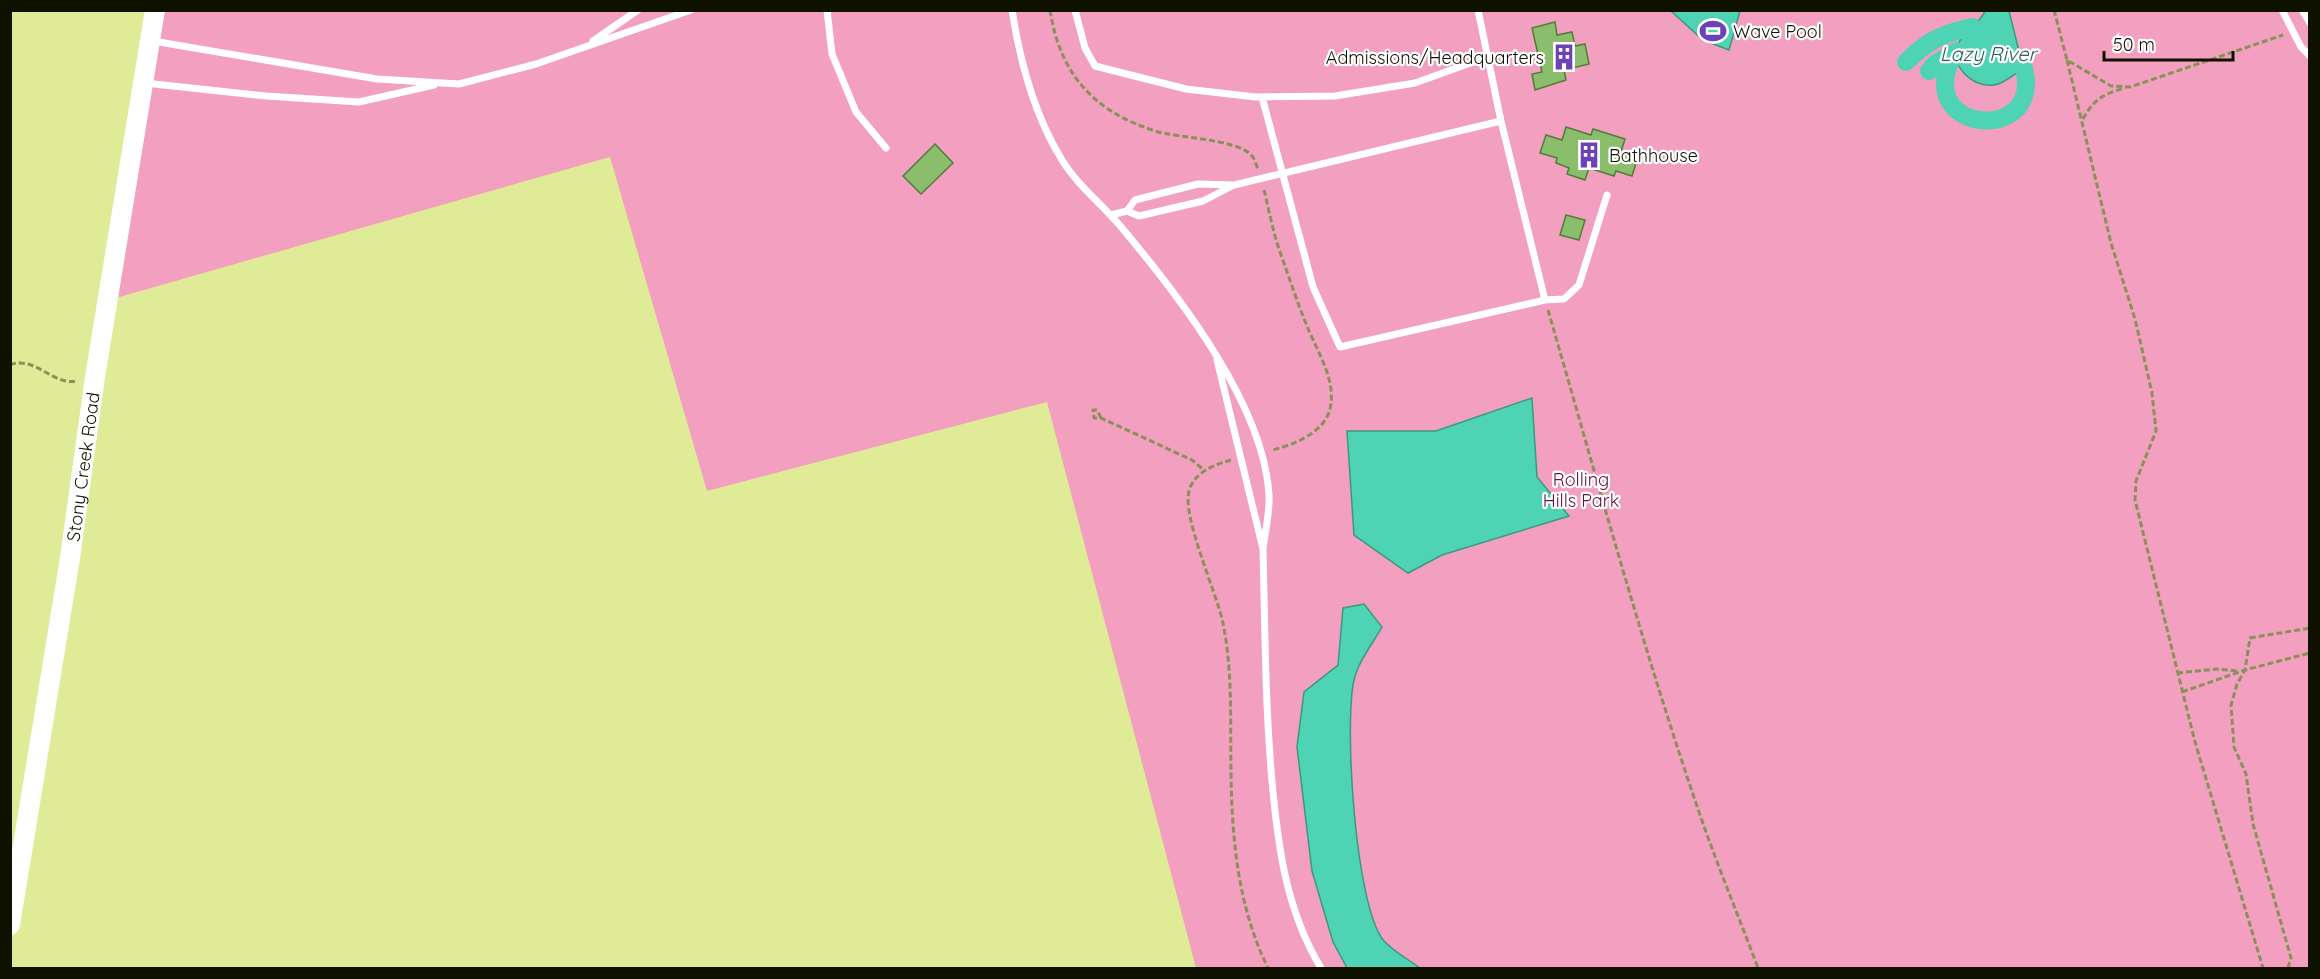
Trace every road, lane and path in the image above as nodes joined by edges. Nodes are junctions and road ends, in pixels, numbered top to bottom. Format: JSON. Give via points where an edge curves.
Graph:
{"nodes":[{"id":1,"x":155,"y":10,"type":"edge"},
{"id":2,"x":638,"y":10,"type":"edge"},
{"id":3,"x":691,"y":10,"type":"edge"},
{"id":4,"x":826,"y":10,"type":"edge"},
{"id":5,"x":1012,"y":10,"type":"edge"},
{"id":6,"x":1075,"y":10,"type":"edge"},
{"id":7,"x":1478,"y":10,"type":"edge"},
{"id":8,"x":2054,"y":10,"type":"edge"},
{"id":9,"x":2282,"y":10,"type":"edge"},
{"id":10,"x":2302,"y":10,"type":"edge"},
{"id":11,"x":2310,"y":23,"type":"edge"},
{"id":12,"x":2292,"y":31,"type":"junction"},
{"id":13,"x":151,"y":41,"type":"junction"},
{"id":14,"x":586,"y":46,"type":"junction"},
{"id":15,"x":2310,"y":56,"type":"edge"},
{"id":16,"x":1487,"y":57,"type":"junction"},
{"id":17,"x":2067,"y":60,"type":"junction"},
{"id":18,"x":145,"y":83,"type":"junction"},
{"id":19,"x":440,"y":84,"type":"junction"},
{"id":20,"x":2130,"y":87,"type":"junction"},
{"id":21,"x":1262,"y":97,"type":"junction"},
{"id":22,"x":2082,"y":120,"type":"junction"},
{"id":23,"x":1501,"y":121,"type":"junction"},
{"id":24,"x":886,"y":148,"type":"dead end"},
{"id":25,"x":1282,"y":174,"type":"junction"},
{"id":26,"x":1234,"y":185,"type":"junction"},
{"id":27,"x":1606,"y":195,"type":"dead end"},
{"id":28,"x":1127,"y":211,"type":"junction"},
{"id":29,"x":1111,"y":215,"type":"junction"},
{"id":30,"x":1545,"y":300,"type":"junction"},
{"id":31,"x":1217,"y":360,"type":"junction"},
{"id":32,"x":10,"y":365,"type":"edge"},
{"id":33,"x":95,"y":377,"type":"junction"},
{"id":34,"x":1101,"y":418,"type":"dead end"},
{"id":35,"x":1205,"y":471,"type":"dead end"},
{"id":36,"x":1263,"y":549,"type":"junction"},
{"id":37,"x":2310,"y":628,"type":"edge"},
{"id":38,"x":2310,"y":653,"type":"edge"},
{"id":39,"x":2246,"y":670,"type":"junction"},
{"id":40,"x":2240,"y":672,"type":"junction"},
{"id":41,"x":2177,"y":673,"type":"junction"},
{"id":42,"x":2182,"y":692,"type":"junction"},
{"id":43,"x":10,"y":925,"type":"edge"},
{"id":44,"x":1321,"y":969,"type":"edge"},
{"id":45,"x":1758,"y":969,"type":"edge"},
{"id":46,"x":2263,"y":969,"type":"edge"},
{"id":47,"x":2288,"y":969,"type":"edge"}],
"edges":[{"from":1,"to":13,"type":"main road","name":"Stony Creek Road"},
{"from":2,"to":14,"type":"lane"},
{"from":3,"to":14,"type":"lane"},
{"from":4,"to":24,"type":"lane","via":[[832,54],[856,112]]},
{"from":5,"to":29,"type":"lane","via":[[1030,92],[1063,161]]},
{"from":6,"to":21,"type":"lane","via":[[1085,48],[1095,66],[1186,89]]},
{"from":7,"to":16,"type":"lane"},
{"from":8,"to":17,"type":"path"},
{"from":9,"to":12,"type":"lane"},
{"from":10,"to":11,"type":"lane"},
{"from":12,"to":15,"type":"lane"},
{"from":12,"to":20,"type":"path"},
{"from":13,"to":18,"type":"main road","name":"Stony Creek Road"},
{"from":13,"to":19,"type":"lane","via":[[376,79]]},
{"from":14,"to":19,"type":"lane","via":[[536,64],[459,84]]},
{"from":16,"to":21,"type":"lane","via":[[1415,83],[1335,96]]},
{"from":16,"to":23,"type":"lane"},
{"from":17,"to":20,"type":"path","via":[[2111,86]]},
{"from":17,"to":22,"type":"path"},
{"from":18,"to":19,"type":"lane","via":[[359,102]]},
{"from":18,"to":33,"type":"main road","name":"Stony Creek Road"},
{"from":20,"to":22,"type":"path","via":[[2103,94],[2091,104]]},
{"from":21,"to":25,"type":"lane"},
{"from":22,"to":41,"type":"path","via":[[2152,393],[2156,431],[2136,482],[2135,500]]},
{"from":23,"to":25,"type":"lane"},
{"from":23,"to":30,"type":"lane"},
{"from":25,"to":26,"type":"lane"},
{"from":25,"to":30,"type":"lane","via":[[1314,287],[1340,347]]},
{"from":26,"to":28,"type":"lane","via":[[1203,201],[1140,216]]},
{"from":26,"to":28,"type":"lane","via":[[1198,184],[1135,200]]},
{"from":27,"to":30,"type":"lane","via":[[1579,285],[1564,299]]},
{"from":28,"to":29,"type":"lane"},
{"from":29,"to":31,"type":"lane","via":[[1197,325]]},
{"from":30,"to":45,"type":"path","via":[[1609,528],[1664,701],[1701,816]]},
{"from":31,"to":36,"type":"lane"},
{"from":31,"to":36,"type":"lane","via":[[1240,396],[1262,453],[1269,496]]},
{"from":32,"to":33,"type":"path","via":[[28,364],[68,383]]},
{"from":33,"to":43,"type":"main road","name":"Stony Creek Road","via":[[70,558]]},
{"from":34,"to":35,"type":"path","via":[[1192,460]]},
{"from":36,"to":44,"type":"lane","via":[[1268,730],[1279,849],[1289,898]]},
{"from":37,"to":39,"type":"path","via":[[2250,638]]},
{"from":38,"to":39,"type":"path"},
{"from":39,"to":40,"type":"path"},
{"from":39,"to":47,"type":"path","via":[[2231,705],[2234,747],[2246,774],[2253,824],[2291,958]]},
{"from":40,"to":41,"type":"path","via":[[2217,669]]},
{"from":40,"to":42,"type":"path"},
{"from":41,"to":42,"type":"path"},
{"from":42,"to":46,"type":"path"}]}
